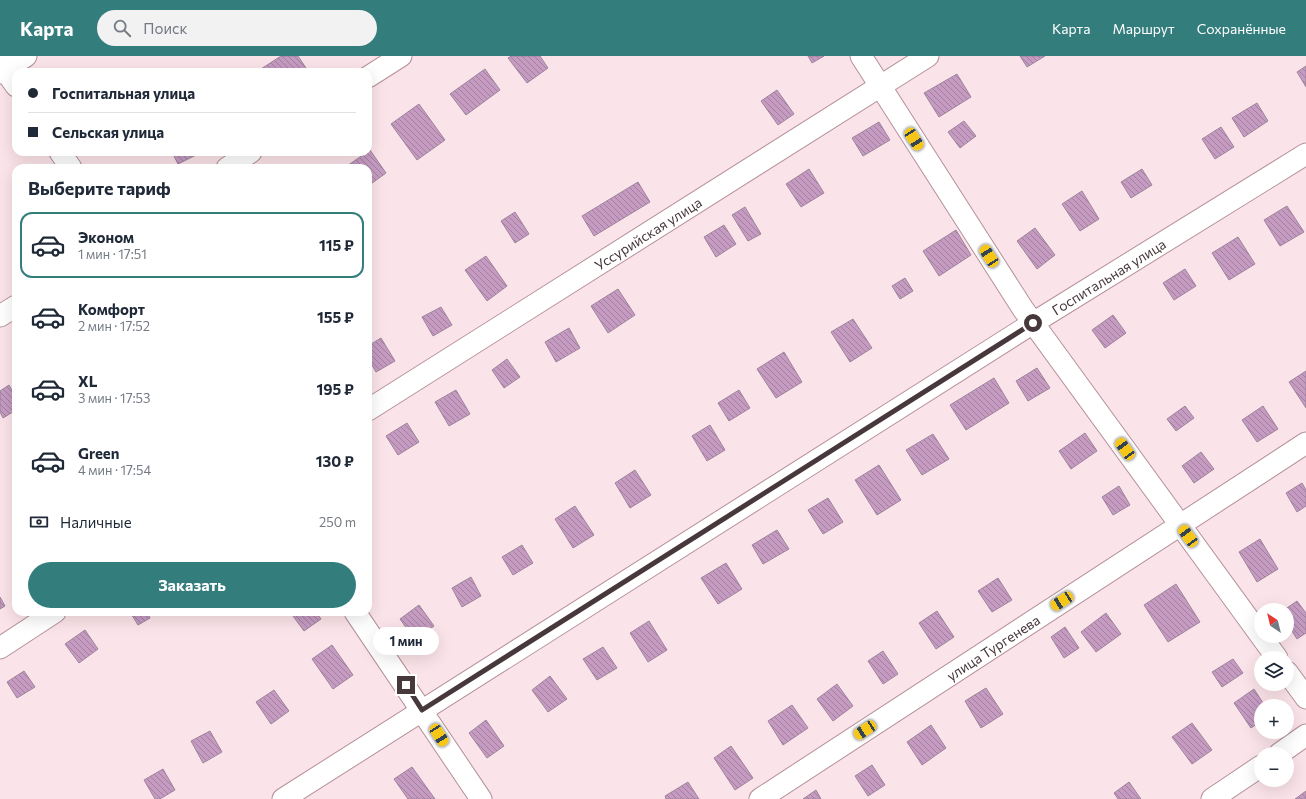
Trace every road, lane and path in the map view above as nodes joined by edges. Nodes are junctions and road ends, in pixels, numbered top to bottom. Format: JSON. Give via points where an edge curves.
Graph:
{"nodes":[{"id":1,"x":26,"y":56,"type":"edge"},
{"id":2,"x":401,"y":56,"type":"edge"},
{"id":3,"x":861,"y":56,"type":"edge"},
{"id":4,"x":928,"y":56,"type":"edge"},
{"id":5,"x":5,"y":73,"type":"edge"},
{"id":6,"x":372,"y":74,"type":"edge"},
{"id":7,"x":880,"y":86,"type":"junction"},
{"id":8,"x":1306,"y":154,"type":"edge"},
{"id":9,"x":246,"y":156,"type":"edge"},
{"id":10,"x":233,"y":164,"type":"edge"},
{"id":11,"x":12,"y":308,"type":"edge"},
{"id":12,"x":0,"y":316,"type":"edge"},
{"id":13,"x":1033,"y":323,"type":"junction"},
{"id":14,"x":372,"y":407,"type":"edge"},
{"id":15,"x":1306,"y":443,"type":"edge"},
{"id":16,"x":1180,"y":524,"type":"junction"},
{"id":17,"x":49,"y":616,"type":"edge"},
{"id":18,"x":358,"y":616,"type":"edge"},
{"id":19,"x":0,"y":648,"type":"edge"},
{"id":20,"x":1272,"y":651,"type":"edge"},
{"id":21,"x":1294,"y":682,"type":"edge"},
{"id":22,"x":1306,"y":698,"type":"edge"},
{"id":23,"x":422,"y":710,"type":"junction"},
{"id":24,"x":1306,"y":736,"type":"edge"},
{"id":25,"x":1290,"y":747,"type":"edge"},
{"id":26,"x":1254,"y":771,"type":"edge"},
{"id":27,"x":283,"y":799,"type":"edge"},
{"id":28,"x":481,"y":799,"type":"edge"},
{"id":29,"x":760,"y":799,"type":"edge"},
{"id":30,"x":1212,"y":799,"type":"edge"}],
"edges":[{"from":1,"to":5,"type":"street"},
{"from":2,"to":6,"type":"street"},
{"from":3,"to":7,"type":"street"},
{"from":4,"to":7,"type":"street","name":"Уссурийская улица"},
{"from":7,"to":13,"type":"street"},
{"from":7,"to":14,"type":"street","name":"Уссурийская улица"},
{"from":8,"to":13,"type":"street","name":"Госпитальная улица"},
{"from":9,"to":10,"type":"street"},
{"from":11,"to":12,"type":"street"},
{"from":13,"to":16,"type":"street"},
{"from":13,"to":23,"type":"street","name":"Госпитальная улица"},
{"from":15,"to":16,"type":"street","name":"улица Тургенева"},
{"from":16,"to":20,"type":"street"},
{"from":16,"to":29,"type":"street","name":"улица Тургенева"},
{"from":17,"to":19,"type":"street"},
{"from":18,"to":23,"type":"street"},
{"from":21,"to":22,"type":"street"},
{"from":23,"to":27,"type":"street","name":"Госпитальная улица"},
{"from":23,"to":28,"type":"street"},
{"from":24,"to":25,"type":"street"},
{"from":26,"to":30,"type":"street"}]}
